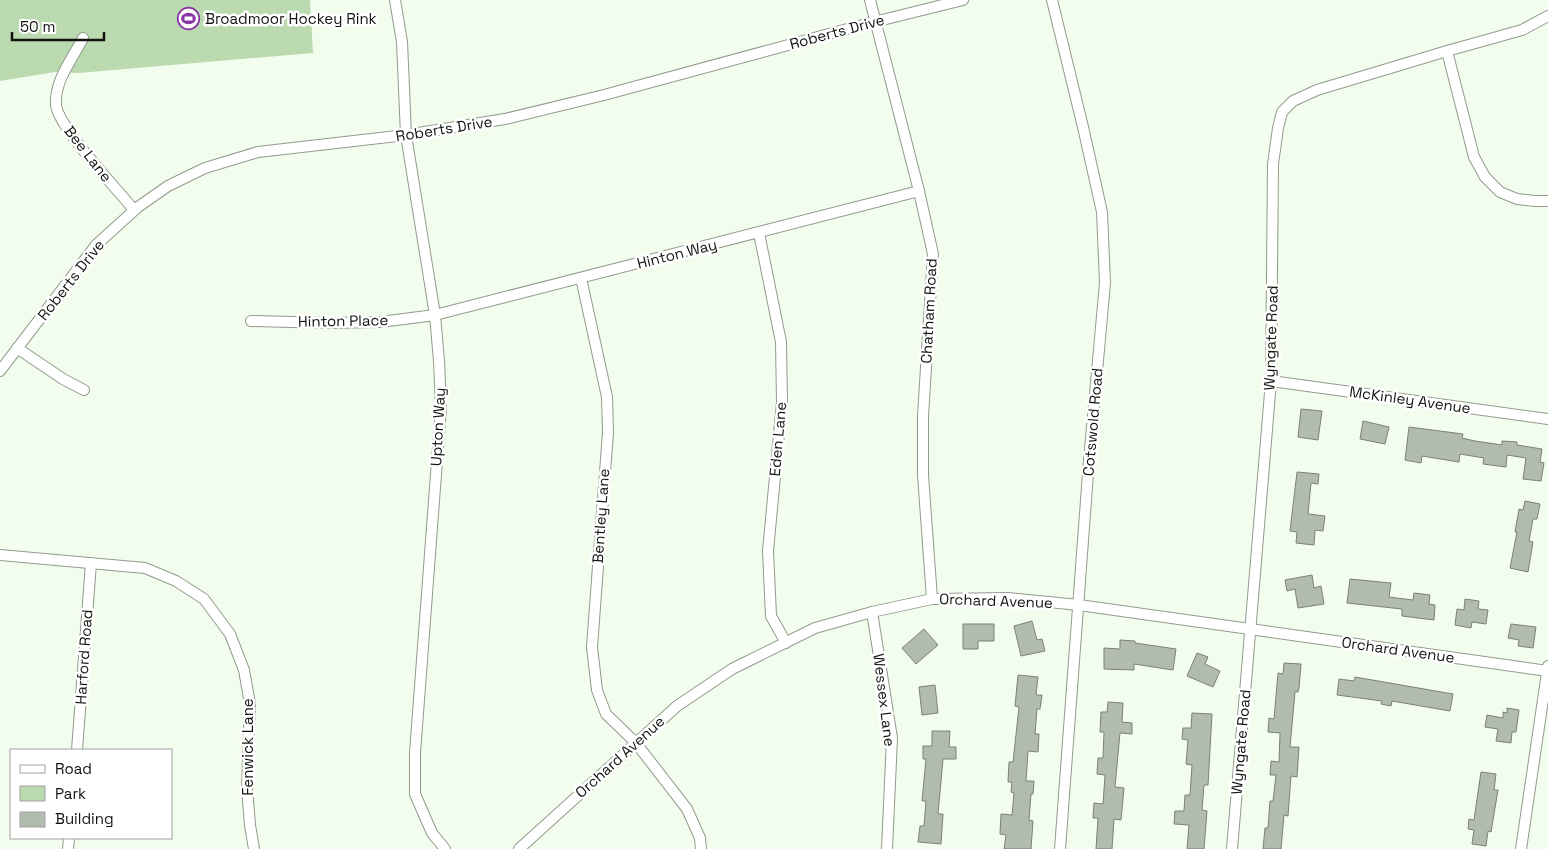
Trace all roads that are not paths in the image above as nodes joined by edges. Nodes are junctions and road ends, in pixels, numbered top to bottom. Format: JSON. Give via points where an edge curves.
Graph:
{"nodes":[{"id":1,"x":395,"y":0,"type":"edge"},
{"id":2,"x":870,"y":0,"type":"edge"},
{"id":3,"x":963,"y":0,"type":"edge"},
{"id":4,"x":1052,"y":0,"type":"edge"},
{"id":5,"x":1548,"y":16,"type":"edge"},
{"id":6,"x":875,"y":22,"type":"junction"},
{"id":7,"x":83,"y":38,"type":"dead end"},
{"id":8,"x":1447,"y":51,"type":"junction"},
{"id":9,"x":406,"y":135,"type":"junction"},
{"id":10,"x":919,"y":191,"type":"junction"},
{"id":11,"x":1548,"y":201,"type":"edge"},
{"id":12,"x":134,"y":210,"type":"junction"},
{"id":13,"x":759,"y":233,"type":"junction"},
{"id":14,"x":581,"y":278,"type":"junction"},
{"id":15,"x":435,"y":314,"type":"junction"},
{"id":16,"x":251,"y":321,"type":"dead end"},
{"id":17,"x":17,"y":348,"type":"junction"},
{"id":18,"x":0,"y":371,"type":"edge"},
{"id":19,"x":1271,"y":381,"type":"junction"},
{"id":20,"x":84,"y":390,"type":"dead end"},
{"id":21,"x":1548,"y":419,"type":"edge"},
{"id":22,"x":0,"y":555,"type":"edge"},
{"id":23,"x":90,"y":563,"type":"junction"},
{"id":24,"x":932,"y":599,"type":"junction"},
{"id":25,"x":1079,"y":605,"type":"junction"},
{"id":26,"x":872,"y":612,"type":"junction"},
{"id":27,"x":1250,"y":629,"type":"junction"},
{"id":28,"x":786,"y":643,"type":"junction"},
{"id":29,"x":1548,"y":669,"type":"edge"},
{"id":30,"x":636,"y":743,"type":"junction"},
{"id":31,"x":77,"y":749,"type":"edge"},
{"id":32,"x":254,"y":849,"type":"edge"},
{"id":33,"x":445,"y":849,"type":"edge"},
{"id":34,"x":518,"y":849,"type":"edge"},
{"id":35,"x":701,"y":849,"type":"edge"},
{"id":36,"x":886,"y":849,"type":"edge"},
{"id":37,"x":1060,"y":849,"type":"edge"},
{"id":38,"x":1232,"y":849,"type":"edge"},
{"id":39,"x":1521,"y":849,"type":"edge"}],
"edges":[{"from":1,"to":9,"type":"street","name":"Upton Way","via":[[402,42]]},
{"from":2,"to":6,"type":"street","name":"Chatham Road"},
{"from":3,"to":6,"type":"street","name":"Roberts Drive"},
{"from":4,"to":25,"type":"street","name":"Cotswold Road","via":[[1102,212],[1105,283]]},
{"from":5,"to":8,"type":"street","name":"Wyngate Road","via":[[1522,30]]},
{"from":6,"to":9,"type":"street","name":"Roberts Drive","via":[[604,96],[505,119]]},
{"from":6,"to":10,"type":"street","name":"Chatham Road"},
{"from":7,"to":12,"type":"street","name":"Bee Lane","via":[[60,82],[56,106],[67,130]]},
{"from":8,"to":11,"type":"street","via":[[1474,157],[1485,177],[1500,192],[1517,199]]},
{"from":8,"to":19,"type":"street","name":"Wyngate Road","via":[[1317,90],[1293,101],[1282,112],[1273,164]]},
{"from":9,"to":12,"type":"street","name":"Roberts Drive","via":[[258,152],[205,168],[168,186]]},
{"from":9,"to":15,"type":"street","name":"Upton Way"},
{"from":10,"to":13,"type":"street","name":"Hinton Way"},
{"from":10,"to":24,"type":"street","name":"Chatham Road","via":[[933,254],[923,416],[923,475]]},
{"from":12,"to":17,"type":"street","name":"Roberts Drive","via":[[96,245]]},
{"from":13,"to":14,"type":"street","name":"Hinton Way"},
{"from":13,"to":28,"type":"street","name":"Eden Lane","via":[[781,342],[782,402],[768,551],[771,616]]},
{"from":14,"to":15,"type":"street","name":"Hinton Way"},
{"from":14,"to":30,"type":"street","name":"Bentley Lane","via":[[607,397],[608,432],[592,647],[597,690],[606,714]]},
{"from":15,"to":16,"type":"street","name":"Hinton Place","via":[[380,322]]},
{"from":15,"to":33,"type":"street","name":"Upton Way","via":[[441,408],[415,778],[422,810],[432,833]]},
{"from":17,"to":18,"type":"street","name":"Roberts Drive"},
{"from":17,"to":20,"type":"street"},
{"from":19,"to":21,"type":"street","name":"McKinley Avenue"},
{"from":19,"to":27,"type":"street","name":"Wyngate Road"},
{"from":22,"to":23,"type":"street","name":"Fenwick Lane"},
{"from":23,"to":31,"type":"street","name":"Harford Road"},
{"from":23,"to":32,"type":"street","name":"Fenwick Lane","via":[[145,568],[176,581],[204,600],[230,634],[244,670],[250,704],[247,788]]},
{"from":24,"to":25,"type":"street","name":"Orchard Avenue","via":[[1008,598]]},
{"from":24,"to":26,"type":"street","name":"Orchard Avenue"},
{"from":25,"to":27,"type":"street","name":"Orchard Avenue"},
{"from":25,"to":37,"type":"street","name":"Cotswold Road"},
{"from":26,"to":28,"type":"street","name":"Orchard Avenue","via":[[816,628]]},
{"from":26,"to":36,"type":"street","name":"Wessex Lane","via":[[892,738]]},
{"from":27,"to":29,"type":"street","name":"Orchard Avenue"},
{"from":27,"to":38,"type":"street","name":"Wyngate Road"},
{"from":28,"to":30,"type":"street","name":"Orchard Avenue","via":[[732,669],[677,706]]},
{"from":29,"to":39,"type":"street"},
{"from":30,"to":34,"type":"street","name":"Orchard Avenue"},
{"from":30,"to":35,"type":"street","name":"Bentley Lane","via":[[688,810],[700,838]]}]}
